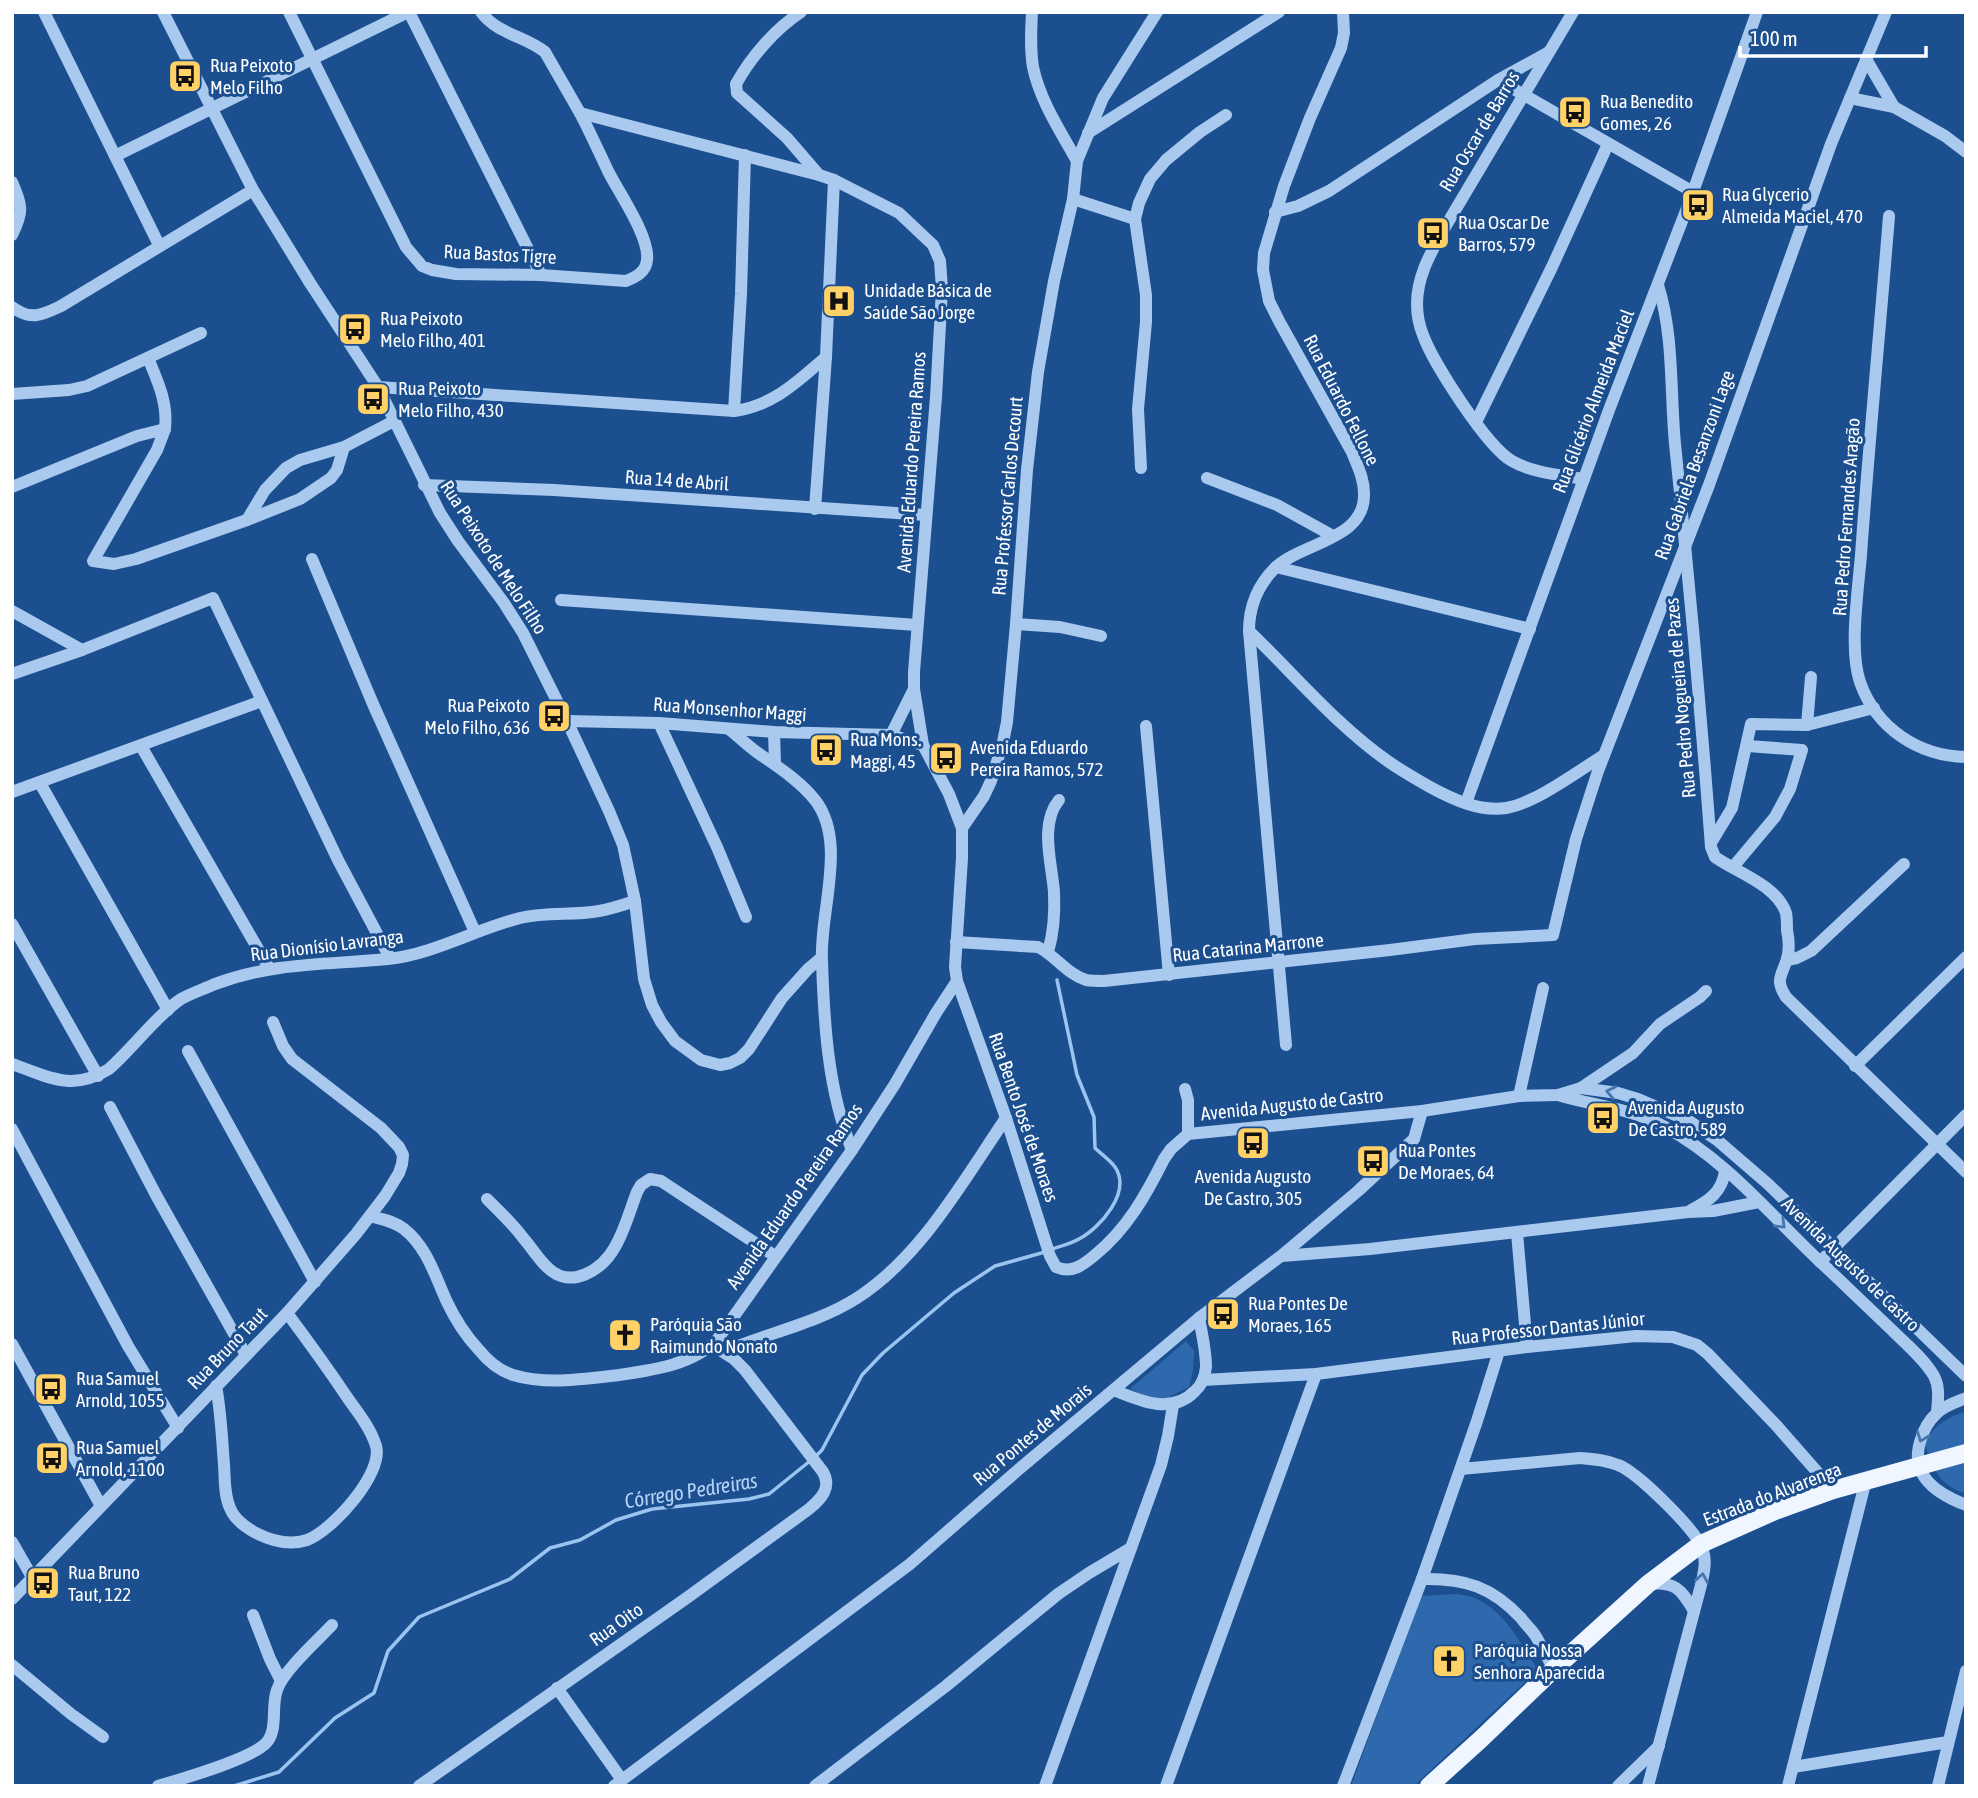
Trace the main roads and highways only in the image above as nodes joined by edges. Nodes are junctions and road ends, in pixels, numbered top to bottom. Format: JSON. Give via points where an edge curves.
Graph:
{"nodes":[{"id":1,"x":1966,"y":1453,"type":"edge"},
{"id":2,"x":1429,"y":1786,"type":"edge"}],
"edges":[{"from":1,"to":2,"type":"main road","name":"Estrada do Alvarenga","via":[[1833,1490],[1701,1544],[1648,1584]]}]}
